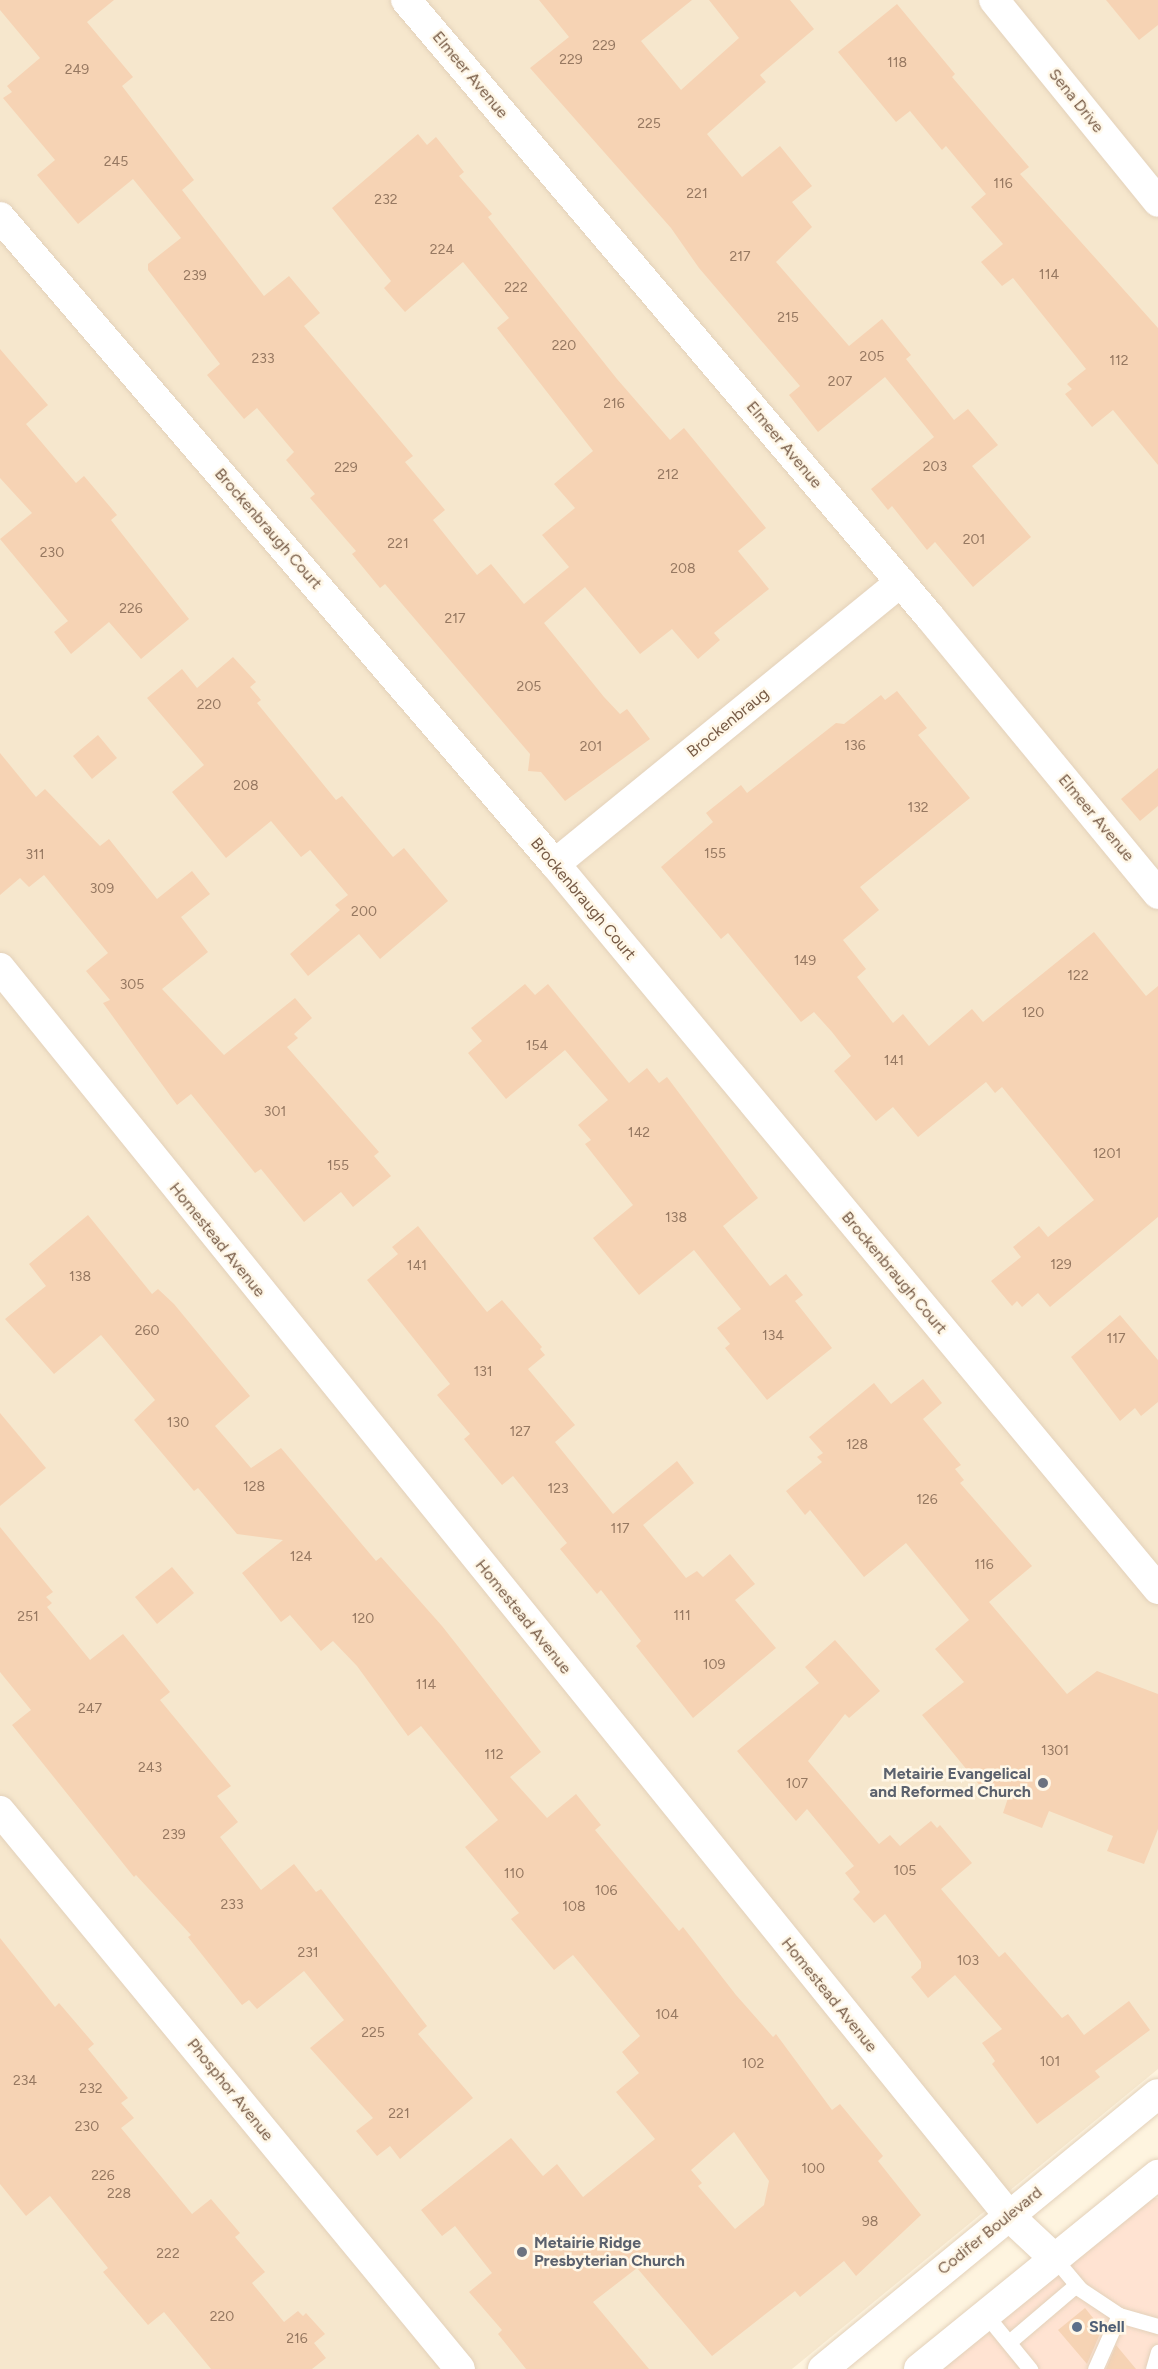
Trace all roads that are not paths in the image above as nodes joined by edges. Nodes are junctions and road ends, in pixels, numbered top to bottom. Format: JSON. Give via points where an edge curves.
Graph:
{"nodes":[{"id":1,"x":406,"y":0,"type":"edge"},
{"id":2,"x":994,"y":0,"type":"edge"},
{"id":3,"x":1158,"y":202,"type":"edge"},
{"id":4,"x":0,"y":216,"type":"edge"},
{"id":5,"x":900,"y":582,"type":"junction"},
{"id":6,"x":555,"y":864,"type":"junction"},
{"id":7,"x":1158,"y":894,"type":"edge"},
{"id":8,"x":0,"y":968,"type":"edge"},
{"id":9,"x":1158,"y":1589,"type":"edge"},
{"id":10,"x":0,"y":1811,"type":"edge"},
{"id":11,"x":1158,"y":2094,"type":"edge"},
{"id":12,"x":1158,"y":2175,"type":"edge"},
{"id":13,"x":1009,"y":2216,"type":"junction"},
{"id":14,"x":1055,"y":2259,"type":"junction"},
{"id":15,"x":1076,"y":2285,"type":"junction"},
{"id":16,"x":986,"y":2315,"type":"junction"},
{"id":17,"x":1119,"y":2315,"type":"junction"},
{"id":18,"x":1158,"y":2326,"type":"edge"},
{"id":19,"x":1009,"y":2342,"type":"junction"},
{"id":20,"x":1158,"y":2352,"type":"edge"},
{"id":21,"x":460,"y":2369,"type":"edge"},
{"id":22,"x":823,"y":2369,"type":"edge"},
{"id":23,"x":919,"y":2369,"type":"edge"},
{"id":24,"x":1030,"y":2369,"type":"edge"},
{"id":25,"x":1095,"y":2369,"type":"edge"},
{"id":26,"x":1153,"y":2369,"type":"edge"}],
"edges":[{"from":1,"to":5,"type":"street","name":"Elmeer Avenue"},
{"from":2,"to":3,"type":"street","name":"Sena Drive"},
{"from":4,"to":6,"type":"street","name":"Brockenbraugh Court"},
{"from":5,"to":6,"type":"street","name":"Brockenbraug"},
{"from":5,"to":7,"type":"street","name":"Elmeer Avenue"},
{"from":6,"to":9,"type":"street","name":"Brockenbraugh Court"},
{"from":8,"to":13,"type":"street","name":"Homestead Avenue"},
{"from":10,"to":21,"type":"street","name":"Phosphor Avenue"},
{"from":11,"to":13,"type":"street","name":"Codifer Boulevard"},
{"from":12,"to":14,"type":"street"},
{"from":13,"to":14,"type":"street","name":"Homestead Avenue"},
{"from":13,"to":22,"type":"street","name":"Codifer Boulevard"},
{"from":14,"to":15,"type":"lane"},
{"from":14,"to":16,"type":"street"},
{"from":15,"to":17,"type":"lane"},
{"from":15,"to":19,"type":"lane"},
{"from":16,"to":19,"type":"lane"},
{"from":16,"to":23,"type":"street"},
{"from":17,"to":18,"type":"lane"},
{"from":17,"to":25,"type":"lane"},
{"from":19,"to":24,"type":"lane"},
{"from":20,"to":26,"type":"lane"}]}
